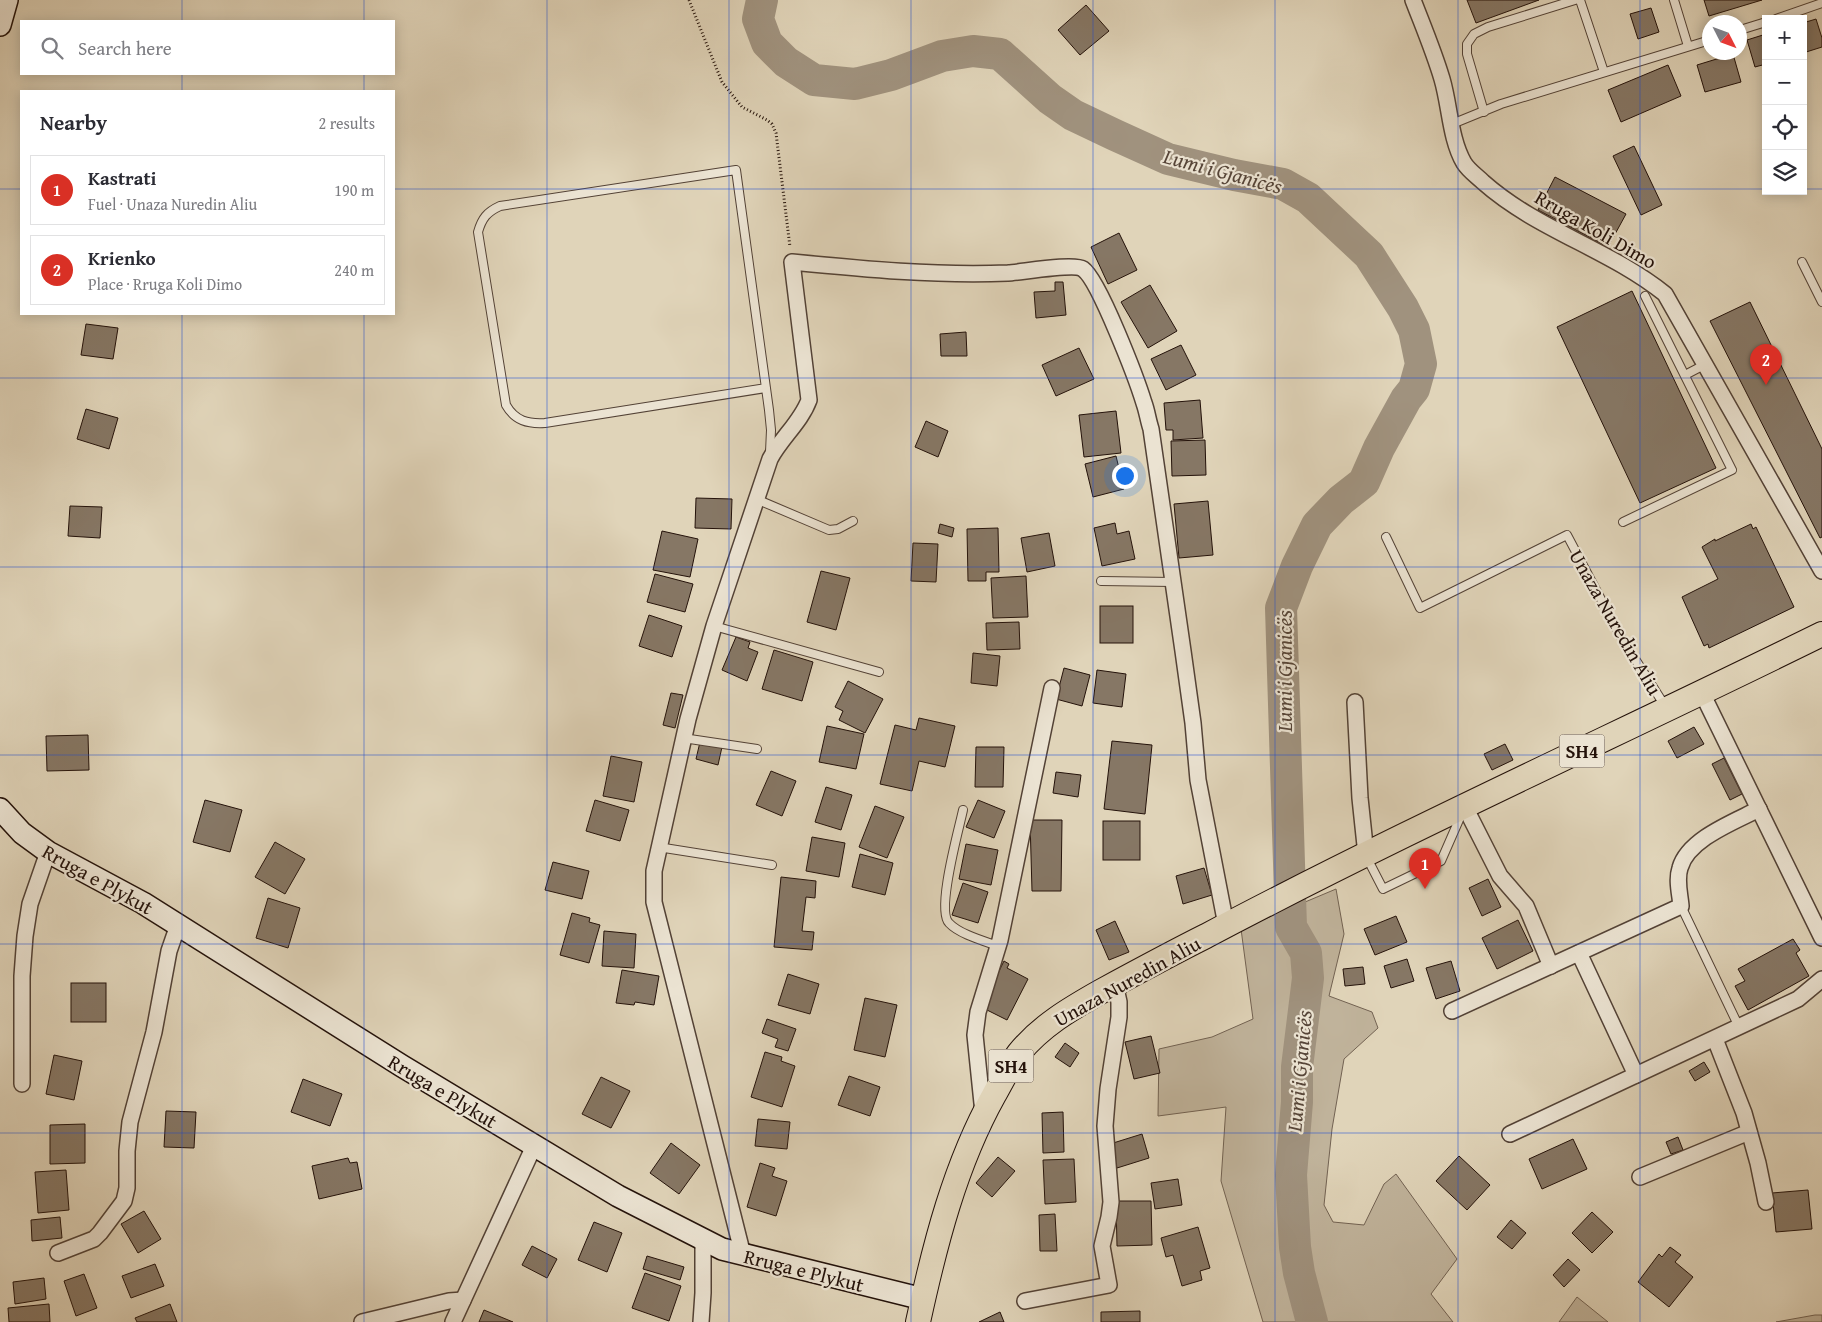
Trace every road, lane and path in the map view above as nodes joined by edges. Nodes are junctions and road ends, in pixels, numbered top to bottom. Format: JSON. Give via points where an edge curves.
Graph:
{"nodes":[{"id":1,"x":7,"y":0,"type":"edge"},
{"id":2,"x":689,"y":0,"type":"edge"},
{"id":3,"x":1413,"y":0,"type":"edge"},
{"id":4,"x":1575,"y":0,"type":"edge"},
{"id":5,"x":1580,"y":0,"type":"edge"},
{"id":6,"x":1674,"y":0,"type":"edge"},
{"id":7,"x":1822,"y":3,"type":"edge"},
{"id":8,"x":1788,"y":15,"type":"edge"},
{"id":9,"x":1762,"y":23,"type":"edge"},
{"id":10,"x":0,"y":25,"type":"edge"},
{"id":11,"x":1747,"y":28,"type":"edge"},
{"id":12,"x":1702,"y":42,"type":"edge"},
{"id":13,"x":1688,"y":46,"type":"junction"},
{"id":14,"x":1604,"y":72,"type":"junction"},
{"id":15,"x":1484,"y":112,"type":"junction"},
{"id":16,"x":1452,"y":124,"type":"junction"},
{"id":17,"x":792,"y":262,"type":"junction"},
{"id":18,"x":1802,"y":262,"type":"dead end"},
{"id":19,"x":1645,"y":296,"type":"dead end"},
{"id":20,"x":1822,"y":302,"type":"edge"},
{"id":21,"x":1706,"y":364,"type":"junction"},
{"id":22,"x":1685,"y":375,"type":"junction"},
{"id":23,"x":766,"y":388,"type":"junction"},
{"id":24,"x":770,"y":459,"type":"junction"},
{"id":25,"x":756,"y":499,"type":"junction"},
{"id":26,"x":852,"y":521,"type":"dead end"},
{"id":27,"x":1623,"y":522,"type":"dead end"},
{"id":28,"x":1386,"y":537,"type":"dead end"},
{"id":29,"x":1822,"y":571,"type":"edge"},
{"id":30,"x":1101,"y":582,"type":"dead end"},
{"id":31,"x":1173,"y":582,"type":"junction"},
{"id":32,"x":714,"y":626,"type":"junction"},
{"id":33,"x":1822,"y":634,"type":"edge"},
{"id":34,"x":879,"y":672,"type":"dead end"},
{"id":35,"x":1052,"y":688,"type":"dead end"},
{"id":36,"x":1702,"y":693,"type":"junction"},
{"id":37,"x":1355,"y":702,"type":"dead end"},
{"id":38,"x":1668,"y":710,"type":"junction"},
{"id":39,"x":683,"y":738,"type":"junction"},
{"id":40,"x":757,"y":749,"type":"dead end"},
{"id":41,"x":1465,"y":807,"type":"junction"},
{"id":42,"x":1759,"y":808,"type":"junction"},
{"id":43,"x":0,"y":809,"type":"edge"},
{"id":44,"x":963,"y":810,"type":"dead end"},
{"id":45,"x":658,"y":847,"type":"junction"},
{"id":46,"x":48,"y":852,"type":"junction"},
{"id":47,"x":1366,"y":855,"type":"junction"},
{"id":48,"x":772,"y":865,"type":"dead end"},
{"id":49,"x":1681,"y":906,"type":"junction"},
{"id":50,"x":1232,"y":922,"type":"junction"},
{"id":51,"x":178,"y":924,"type":"junction"},
{"id":52,"x":1822,"y":938,"type":"edge"},
{"id":53,"x":998,"y":946,"type":"junction"},
{"id":54,"x":1579,"y":954,"type":"junction"},
{"id":55,"x":1551,"y":966,"type":"junction"},
{"id":56,"x":1822,"y":978,"type":"edge"},
{"id":57,"x":1115,"y":984,"type":"junction"},
{"id":58,"x":1452,"y":1011,"type":"dead end"},
{"id":59,"x":1738,"y":1027,"type":"junction"},
{"id":60,"x":1714,"y":1039,"type":"junction"},
{"id":61,"x":1636,"y":1075,"type":"junction"},
{"id":62,"x":22,"y":1084,"type":"dead end"},
{"id":63,"x":983,"y":1114,"type":"junction"},
{"id":64,"x":1749,"y":1132,"type":"junction"},
{"id":65,"x":1510,"y":1134,"type":"dead end"},
{"id":66,"x":534,"y":1146,"type":"junction"},
{"id":67,"x":1640,"y":1177,"type":"dead end"},
{"id":68,"x":1766,"y":1202,"type":"dead end"},
{"id":69,"x":703,"y":1241,"type":"junction"},
{"id":70,"x":58,"y":1253,"type":"dead end"},
{"id":71,"x":742,"y":1255,"type":"junction"},
{"id":72,"x":923,"y":1299,"type":"junction"},
{"id":73,"x":463,"y":1300,"type":"junction"},
{"id":74,"x":1025,"y":1300,"type":"dead end"},
{"id":75,"x":362,"y":1322,"type":"edge"},
{"id":76,"x":453,"y":1322,"type":"edge"},
{"id":77,"x":701,"y":1322,"type":"edge"},
{"id":78,"x":918,"y":1322,"type":"edge"}],
"edges":[{"from":1,"to":10,"type":"street"},
{"from":2,"to":17,"type":"path","via":[[722,82],[742,107],[767,120],[776,133]]},
{"from":3,"to":16,"type":"street","name":"Rruga Koli Dimo","via":[[1442,79]]},
{"from":4,"to":15,"type":"lane","via":[[1474,34],[1467,44],[1467,54]]},
{"from":5,"to":14,"type":"lane"},
{"from":6,"to":13,"type":"lane"},
{"from":7,"to":8,"type":"lane"},
{"from":9,"to":11,"type":"lane"},
{"from":12,"to":13,"type":"lane"},
{"from":13,"to":14,"type":"lane"},
{"from":14,"to":15,"type":"lane"},
{"from":15,"to":16,"type":"lane"},
{"from":16,"to":21,"type":"street","name":"Rruga Koli Dimo","via":[[1465,164],[1489,187],[1528,214],[1626,266],[1665,294]]},
{"from":17,"to":24,"type":"street","via":[[809,400]]},
{"from":17,"to":31,"type":"street","via":[[901,272],[1008,273],[1078,266],[1084,270],[1103,299],[1144,403],[1151,429]]},
{"from":18,"to":20,"type":"lane"},
{"from":19,"to":22,"type":"lane","name":"Rruga Koli Dimo"},
{"from":21,"to":22,"type":"lane"},
{"from":21,"to":29,"type":"street","name":"Rruga Koli Dimo"},
{"from":22,"to":27,"type":"lane","name":"Rruga Koli Dimo","via":[[1732,470]]},
{"from":23,"to":23,"type":"lane","via":[[736,170],[500,206],[481,220],[478,232],[506,405],[520,420],[531,424],[545,423]]},
{"from":23,"to":24,"type":"lane","via":[[771,430]]},
{"from":24,"to":25,"type":"street"},
{"from":25,"to":26,"type":"lane","via":[[829,530]]},
{"from":25,"to":32,"type":"street"},
{"from":28,"to":38,"type":"lane","name":"Unaza Nuredin Aliu","via":[[1420,608],[1567,535],[1621,637]]},
{"from":30,"to":31,"type":"lane"},
{"from":31,"to":50,"type":"street","via":[[1198,780]]},
{"from":32,"to":34,"type":"lane"},
{"from":32,"to":39,"type":"street"},
{"from":33,"to":36,"type":"main road","name":"Unaza Nuredin Aliu","number":"SH4"},
{"from":35,"to":53,"type":"street"},
{"from":36,"to":38,"type":"main road","name":"Unaza Nuredin Aliu","number":"SH4"},
{"from":36,"to":42,"type":"street"},
{"from":37,"to":47,"type":"street"},
{"from":38,"to":41,"type":"main road","name":"Unaza Nuredin Aliu","number":"SH4"},
{"from":39,"to":40,"type":"lane"},
{"from":39,"to":45,"type":"street"},
{"from":41,"to":47,"type":"main road","name":"Unaza Nuredin Aliu","number":"SH4"},
{"from":41,"to":47,"type":"lane","via":[[1441,861],[1383,889]]},
{"from":41,"to":55,"type":"street","via":[[1500,876],[1526,906]]},
{"from":42,"to":49,"type":"street","via":[[1710,835],[1684,857],[1679,870]]},
{"from":42,"to":52,"type":"street"},
{"from":43,"to":46,"type":"street","name":"Rruga e Plykut","via":[[22,833]]},
{"from":44,"to":53,"type":"lane","via":[[945,891],[944,913],[947,922],[955,929]]},
{"from":45,"to":48,"type":"lane"},
{"from":45,"to":71,"type":"street","via":[[654,902]]},
{"from":46,"to":51,"type":"street","name":"Rruga e Plykut"},
{"from":46,"to":62,"type":"street","via":[[30,904],[25,936]]},
{"from":47,"to":50,"type":"main road","name":"Unaza Nuredin Aliu","number":"SH4"},
{"from":49,"to":54,"type":"street"},
{"from":49,"to":59,"type":"lane"},
{"from":50,"to":57,"type":"main road","name":"Unaza Nuredin Aliu","number":"SH4"},
{"from":51,"to":66,"type":"street","name":"Rruga e Plykut"},
{"from":51,"to":70,"type":"street","via":[[130,1122],[124,1200],[94,1239]]},
{"from":53,"to":63,"type":"street","via":[[978,1012],[975,1035]]},
{"from":54,"to":55,"type":"street"},
{"from":54,"to":61,"type":"street"},
{"from":55,"to":58,"type":"street"},
{"from":56,"to":59,"type":"street","via":[[1798,999]]},
{"from":57,"to":63,"type":"main road","name":"Unaza Nuredin Aliu","number":"SH4","via":[[1054,1020],[1034,1037],[1017,1055]]},
{"from":57,"to":74,"type":"street","via":[[1119,1017],[1105,1126],[1110,1202],[1102,1246],[1109,1285]]},
{"from":59,"to":60,"type":"street"},
{"from":60,"to":61,"type":"street"},
{"from":60,"to":64,"type":"street"},
{"from":61,"to":65,"type":"street"},
{"from":63,"to":72,"type":"main road","name":"Unaza Nuredin Aliu","number":"SH4","via":[[958,1176]]},
{"from":64,"to":67,"type":"street"},
{"from":64,"to":68,"type":"street"},
{"from":66,"to":69,"type":"street","name":"Rruga e Plykut"},
{"from":66,"to":73,"type":"street"},
{"from":69,"to":71,"type":"street","name":"Rruga e Plykut"},
{"from":69,"to":77,"type":"street"},
{"from":71,"to":72,"type":"street","name":"Rruga e Plykut"},
{"from":72,"to":78,"type":"main road","name":"Unaza Nuredin Aliu","number":"SH4"},
{"from":73,"to":75,"type":"street"},
{"from":73,"to":76,"type":"street"}]}
